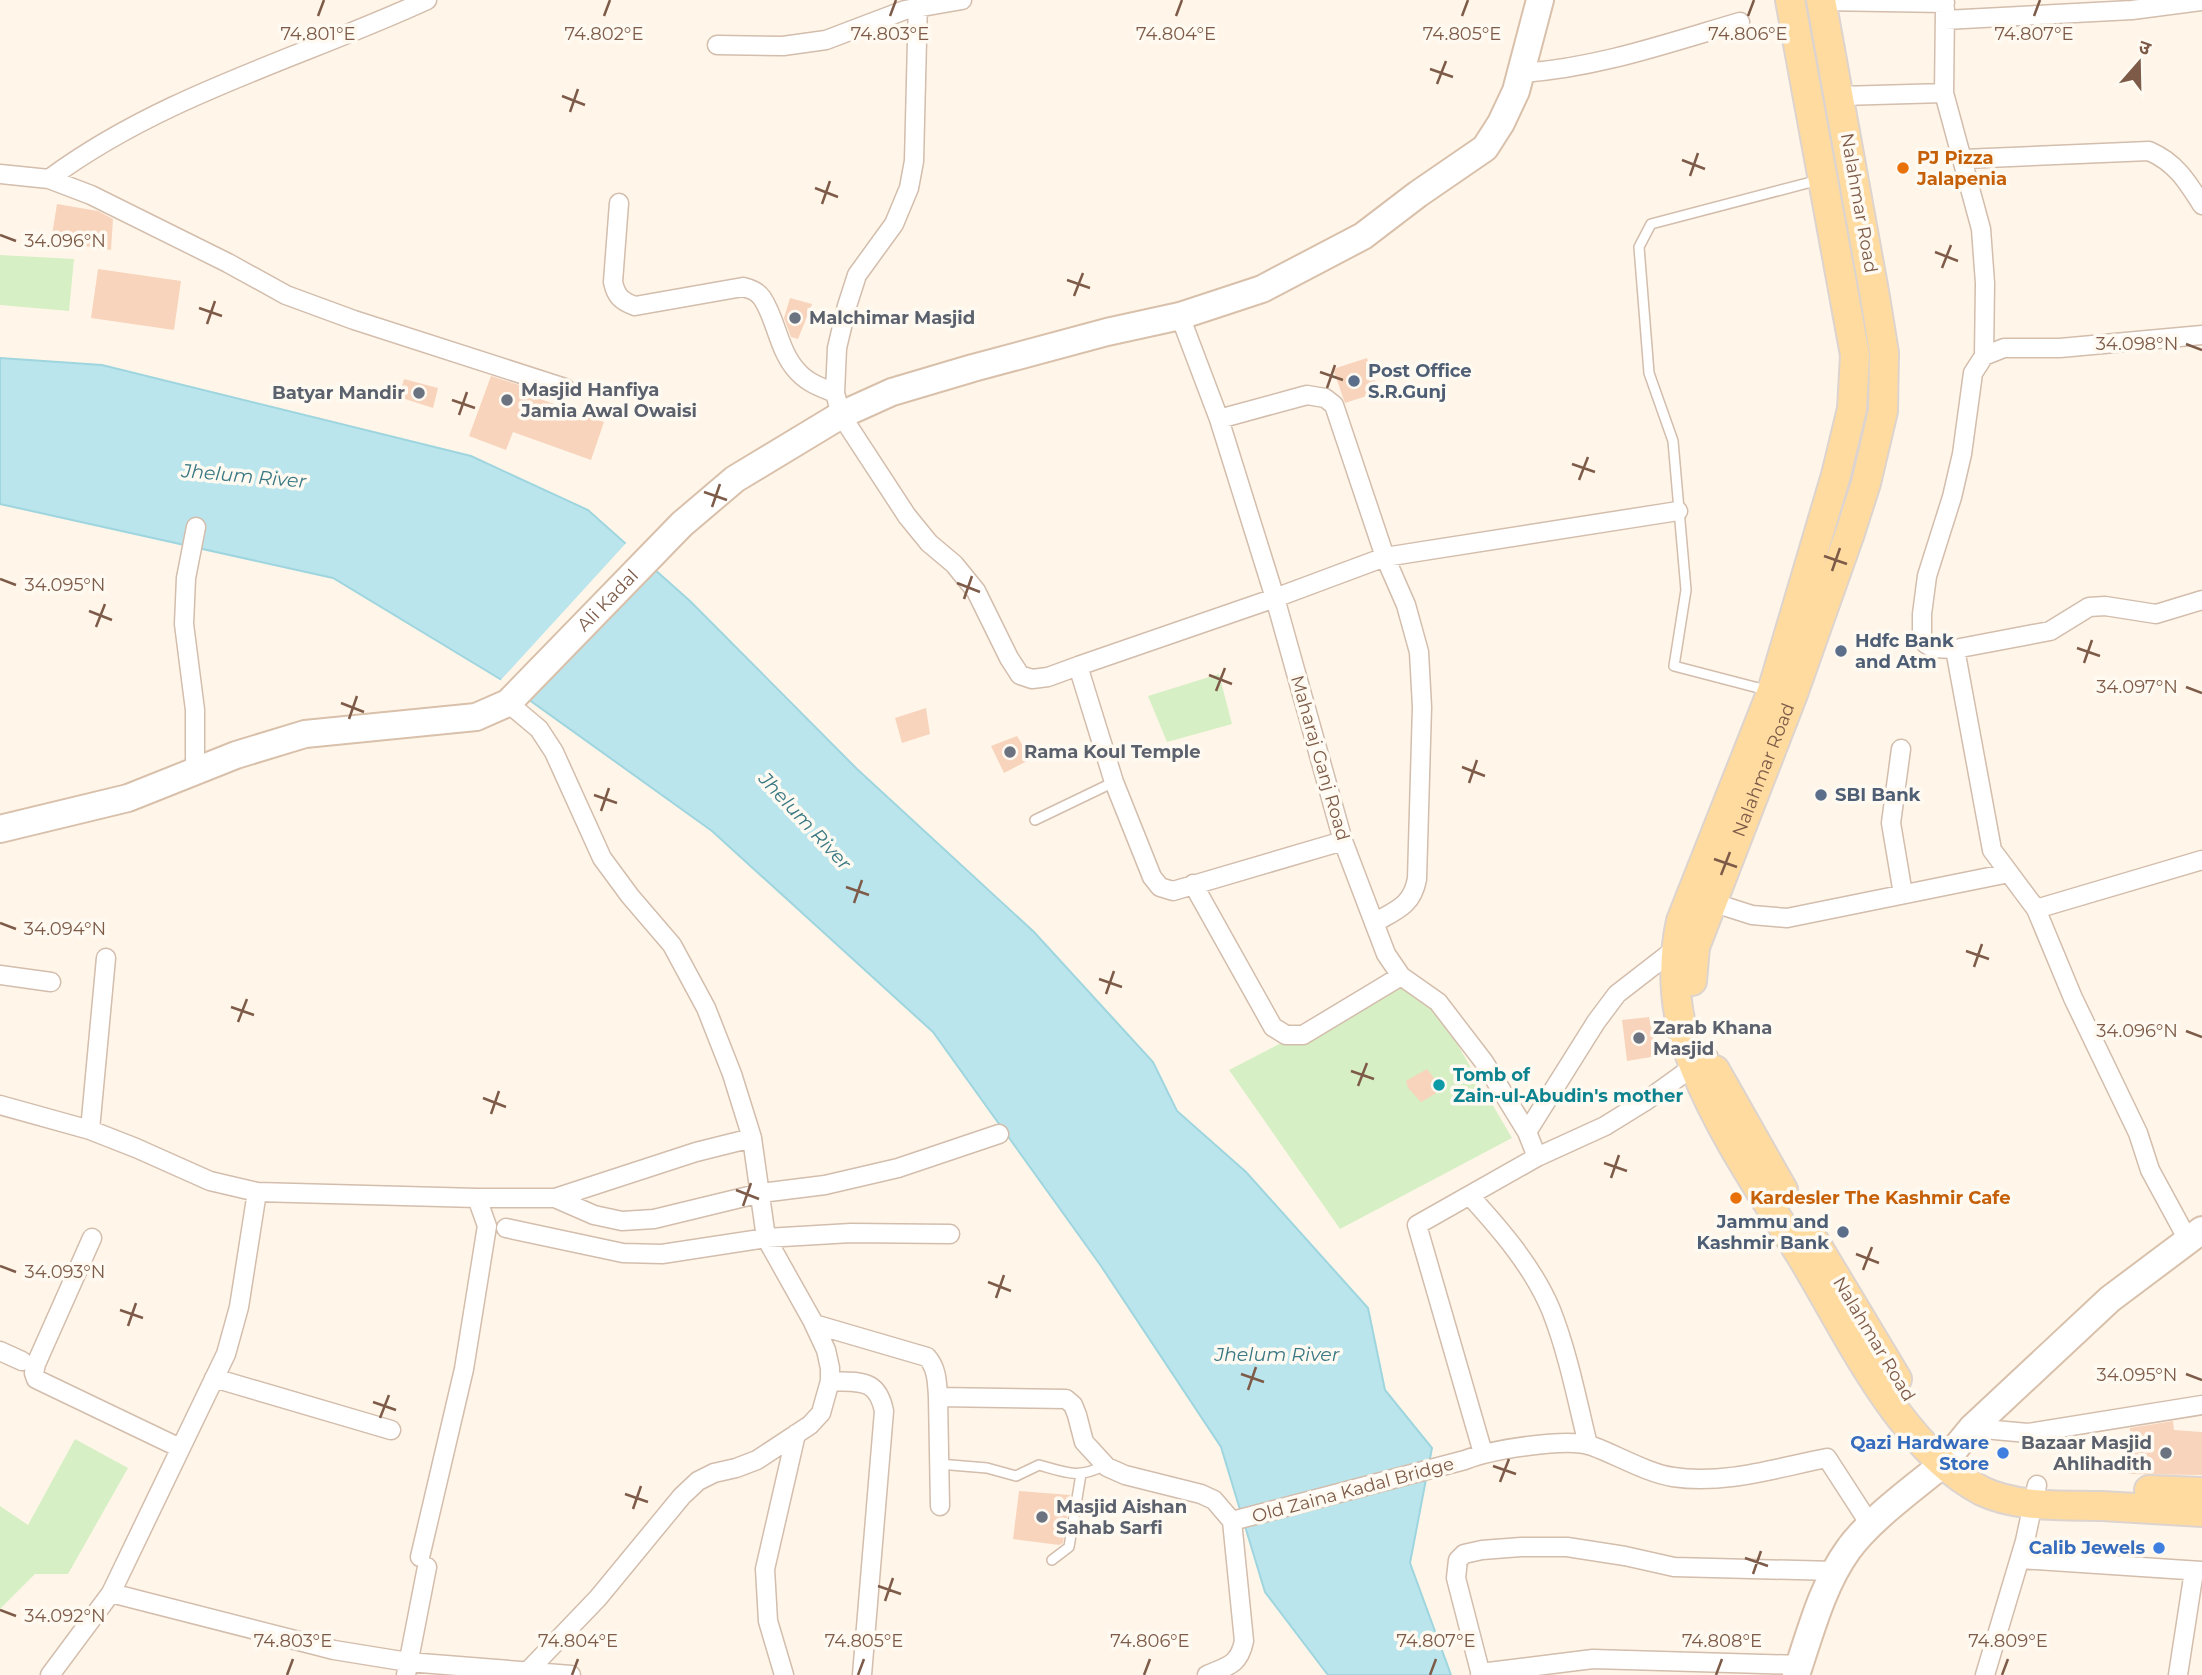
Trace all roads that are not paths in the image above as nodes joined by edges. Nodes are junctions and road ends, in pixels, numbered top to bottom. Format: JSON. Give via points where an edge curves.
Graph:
{"nodes":[{"id":1,"x":426,"y":0,"type":"edge"},
{"id":2,"x":962,"y":0,"type":"edge"},
{"id":3,"x":1540,"y":0,"type":"edge"},
{"id":4,"x":1790,"y":0,"type":"edge"},
{"id":5,"x":1822,"y":1,"type":"edge"},
{"id":6,"x":2202,"y":1,"type":"edge"},
{"id":7,"x":918,"y":4,"type":"edge"},
{"id":8,"x":1945,"y":8,"type":"edge"},
{"id":9,"x":1740,"y":22,"type":"dead end"},
{"id":10,"x":717,"y":45,"type":"dead end"},
{"id":11,"x":1522,"y":73,"type":"junction"},
{"id":12,"x":1944,"y":93,"type":"junction"},
{"id":13,"x":1840,"y":96,"type":"junction"},
{"id":14,"x":1964,"y":159,"type":"junction"},
{"id":15,"x":0,"y":174,"type":"edge"},
{"id":16,"x":1823,"y":178,"type":"junction"},
{"id":17,"x":49,"y":179,"type":"junction"},
{"id":18,"x":619,"y":203,"type":"dead end"},
{"id":19,"x":2202,"y":205,"type":"edge"},
{"id":20,"x":1180,"y":316,"type":"junction"},
{"id":21,"x":2202,"y":335,"type":"edge"},
{"id":22,"x":1984,"y":356,"type":"junction"},
{"id":23,"x":565,"y":388,"type":"dead end"},
{"id":24,"x":838,"y":404,"type":"junction"},
{"id":25,"x":1219,"y":419,"type":"junction"},
{"id":26,"x":1678,"y":511,"type":"junction"},
{"id":27,"x":195,"y":527,"type":"dead end"},
{"id":28,"x":1385,"y":557,"type":"junction"},
{"id":29,"x":1275,"y":598,"type":"junction"},
{"id":30,"x":2202,"y":600,"type":"edge"},
{"id":31,"x":1955,"y":649,"type":"junction"},
{"id":32,"x":1078,"y":666,"type":"junction"},
{"id":33,"x":1772,"y":691,"type":"junction"},
{"id":34,"x":508,"y":703,"type":"junction"},
{"id":35,"x":1901,"y":749,"type":"dead end"},
{"id":36,"x":195,"y":772,"type":"junction"},
{"id":37,"x":1114,"y":782,"type":"junction"},
{"id":38,"x":1034,"y":820,"type":"dead end"},
{"id":39,"x":0,"y":829,"type":"edge"},
{"id":40,"x":1343,"y":841,"type":"junction"},
{"id":41,"x":2202,"y":860,"type":"edge"},
{"id":42,"x":2009,"y":873,"type":"junction"},
{"id":43,"x":1193,"y":884,"type":"junction"},
{"id":44,"x":1903,"y":894,"type":"junction"},
{"id":45,"x":1702,"y":899,"type":"junction"},
{"id":46,"x":2036,"y":909,"type":"junction"},
{"id":47,"x":1374,"y":923,"type":"junction"},
{"id":48,"x":1675,"y":949,"type":"junction"},
{"id":49,"x":106,"y":958,"type":"dead end"},
{"id":50,"x":0,"y":975,"type":"edge"},
{"id":51,"x":1401,"y":976,"type":"junction"},
{"id":52,"x":51,"y":982,"type":"dead end"},
{"id":53,"x":1701,"y":1060,"type":"junction"},
{"id":54,"x":0,"y":1105,"type":"edge"},
{"id":55,"x":90,"y":1130,"type":"junction"},
{"id":56,"x":1527,"y":1132,"type":"junction"},
{"id":57,"x":999,"y":1134,"type":"dead end"},
{"id":58,"x":752,"y":1138,"type":"junction"},
{"id":59,"x":1537,"y":1157,"type":"junction"},
{"id":60,"x":257,"y":1192,"type":"junction"},
{"id":61,"x":761,"y":1193,"type":"junction"},
{"id":62,"x":1471,"y":1196,"type":"junction"},
{"id":63,"x":477,"y":1198,"type":"junction"},
{"id":64,"x":555,"y":1198,"type":"junction"},
{"id":65,"x":506,"y":1228,"type":"dead end"},
{"id":66,"x":950,"y":1234,"type":"dead end"},
{"id":67,"x":2195,"y":1235,"type":"edge"},
{"id":68,"x":92,"y":1238,"type":"dead end"},
{"id":69,"x":766,"y":1238,"type":"junction"},
{"id":70,"x":814,"y":1324,"type":"junction"},
{"id":71,"x":0,"y":1351,"type":"edge"},
{"id":72,"x":22,"y":1361,"type":"dead end"},
{"id":73,"x":214,"y":1378,"type":"junction"},
{"id":74,"x":830,"y":1381,"type":"junction"},
{"id":75,"x":938,"y":1397,"type":"junction"},
{"id":76,"x":2202,"y":1405,"type":"edge"},
{"id":77,"x":1972,"y":1428,"type":"junction"},
{"id":78,"x":391,"y":1430,"type":"dead end"},
{"id":79,"x":796,"y":1434,"type":"junction"},
{"id":80,"x":1588,"y":1445,"type":"junction"},
{"id":81,"x":180,"y":1448,"type":"junction"},
{"id":82,"x":1483,"y":1453,"type":"junction"},
{"id":83,"x":1949,"y":1457,"type":"junction"},
{"id":84,"x":939,"y":1464,"type":"junction"},
{"id":85,"x":1105,"y":1465,"type":"junction"},
{"id":86,"x":1081,"y":1474,"type":"junction"},
{"id":87,"x":2028,"y":1490,"type":"junction"},
{"id":88,"x":2202,"y":1492,"type":"edge"},
{"id":89,"x":940,"y":1506,"type":"dead end"},
{"id":90,"x":2202,"y":1512,"type":"edge"},
{"id":91,"x":1237,"y":1520,"type":"junction"},
{"id":92,"x":1871,"y":1525,"type":"junction"},
{"id":93,"x":2020,"y":1559,"type":"junction"},
{"id":94,"x":1052,"y":1560,"type":"dead end"},
{"id":95,"x":1835,"y":1571,"type":"junction"},
{"id":96,"x":2198,"y":1571,"type":"edge"},
{"id":97,"x":111,"y":1593,"type":"junction"},
{"id":98,"x":407,"y":1669,"type":"edge"},
{"id":99,"x":1798,"y":1670,"type":"edge"},
{"id":100,"x":528,"y":1671,"type":"junction"},
{"id":101,"x":1481,"y":1674,"type":"edge"},
{"id":102,"x":50,"y":1675,"type":"edge"},
{"id":103,"x":571,"y":1675,"type":"edge"},
{"id":104,"x":784,"y":1675,"type":"edge"},
{"id":105,"x":862,"y":1675,"type":"edge"},
{"id":106,"x":1207,"y":1675,"type":"edge"},
{"id":107,"x":1985,"y":1675,"type":"edge"},
{"id":108,"x":2178,"y":1675,"type":"edge"}],
"edges":[{"from":1,"to":17,"type":"street","via":[[245,74],[132,127]]},
{"from":2,"to":7,"type":"street"},
{"from":3,"to":11,"type":"street","name":"Ali Kadal"},
{"from":4,"to":16,"type":"main road","name":"Nalahmar Road"},
{"from":5,"to":8,"type":"street"},
{"from":5,"to":13,"type":"main road","name":"Nalahmar Road"},
{"from":6,"to":8,"type":"street","via":[[2132,10]]},
{"from":7,"to":10,"type":"street","via":[[826,40],[783,46]]},
{"from":7,"to":24,"type":"street","via":[[914,161],[909,188],[894,224],[857,275],[836,348]]},
{"from":8,"to":12,"type":"street"},
{"from":9,"to":11,"type":"street","via":[[1599,63]]},
{"from":11,"to":20,"type":"street","name":"Ali Kadal","via":[[1501,124],[1485,148],[1363,236],[1262,289]]},
{"from":12,"to":13,"type":"street"},
{"from":12,"to":14,"type":"street"},
{"from":13,"to":45,"type":"main road","name":"Nalahmar Road","via":[[1884,352],[1883,411],[1866,483],[1793,694]]},
{"from":14,"to":19,"type":"street","via":[[2149,151],[2176,167]]},
{"from":14,"to":22,"type":"street","via":[[1981,229]]},
{"from":15,"to":17,"type":"street"},
{"from":16,"to":26,"type":"lane","via":[[1651,224],[1639,247],[1649,373],[1673,441]]},
{"from":16,"to":33,"type":"main road","name":"Nalahmar Road","via":[[1855,355],[1852,409]]},
{"from":17,"to":23,"type":"street","via":[[91,195],[286,295]]},
{"from":18,"to":24,"type":"street","via":[[613,282],[623,302],[635,306],[743,287],[754,290],[797,372]]},
{"from":20,"to":24,"type":"street","name":"Ali Kadal"},
{"from":20,"to":25,"type":"street","name":"Maharaj Ganj Road"},
{"from":21,"to":22,"type":"street","via":[[2060,348],[2004,348]]},
{"from":22,"to":31,"type":"street","via":[[1973,373],[1962,454],[1927,576],[1922,614],[1926,644]]},
{"from":24,"to":32,"type":"street","via":[[907,516],[976,591],[1020,675],[1048,677]]},
{"from":24,"to":34,"type":"street","name":"Ali Kadal","via":[[682,524]]},
{"from":25,"to":28,"type":"street","via":[[1307,395],[1334,405]]},
{"from":25,"to":29,"type":"street","name":"Maharaj Ganj Road"},
{"from":26,"to":28,"type":"street"},
{"from":26,"to":33,"type":"lane","via":[[1686,590],[1674,666]]},
{"from":27,"to":36,"type":"street","via":[[184,624],[195,710]]},
{"from":28,"to":29,"type":"street"},
{"from":28,"to":47,"type":"street","via":[[1406,605],[1419,652],[1418,879],[1414,894],[1404,905]]},
{"from":29,"to":32,"type":"street"},
{"from":29,"to":40,"type":"street","name":"Maharaj Ganj Road"},
{"from":30,"to":31,"type":"street","via":[[2156,614],[2089,607],[2050,631]]},
{"from":31,"to":42,"type":"street","via":[[1988,835],[1992,850]]},
{"from":32,"to":37,"type":"street"},
{"from":33,"to":45,"type":"main road","name":"Nalahmar Road"},
{"from":34,"to":36,"type":"street","via":[[476,717],[305,734]]},
{"from":34,"to":58,"type":"street","via":[[539,729],[602,858],[672,945],[706,1007]]},
{"from":35,"to":44,"type":"street","via":[[1891,823]]},
{"from":36,"to":39,"type":"street","via":[[128,798]]},
{"from":37,"to":38,"type":"lane"},
{"from":37,"to":43,"type":"street","via":[[1152,877],[1160,887],[1173,891]]},
{"from":40,"to":43,"type":"street"},
{"from":40,"to":47,"type":"street","name":"Maharaj Ganj Road"},
{"from":41,"to":46,"type":"street"},
{"from":42,"to":44,"type":"street"},
{"from":42,"to":46,"type":"street"},
{"from":43,"to":51,"type":"street","via":[[1273,1027],[1286,1035],[1303,1035]]},
{"from":44,"to":45,"type":"street","via":[[1787,918],[1752,915]]},
{"from":45,"to":48,"type":"main road","via":[[1681,921]]},
{"from":45,"to":53,"type":"main road","name":"Nalahmar Road","via":[[1691,971]]},
{"from":46,"to":67,"type":"street","via":[[2138,1133],[2150,1170]]},
{"from":47,"to":51,"type":"street","name":"Maharaj Ganj Road","via":[[1385,954]]},
{"from":48,"to":53,"type":"main road","via":[[1674,982]]},
{"from":48,"to":56,"type":"street","via":[[1617,994]]},
{"from":49,"to":55,"type":"street"},
{"from":50,"to":52,"type":"street"},
{"from":51,"to":56,"type":"street","name":"Maharaj Ganj Road","via":[[1438,1002],[1484,1062]]},
{"from":53,"to":59,"type":"street","via":[[1605,1126]]},
{"from":53,"to":83,"type":"main road","via":[[1723,1127],[1852,1347],[1899,1415]]},
{"from":54,"to":55,"type":"street"},
{"from":55,"to":60,"type":"street","via":[[210,1181]]},
{"from":56,"to":59,"type":"street","name":"Maharaj Ganj Road"},
{"from":57,"to":61,"type":"street","via":[[898,1168],[825,1185]]},
{"from":58,"to":61,"type":"street"},
{"from":58,"to":64,"type":"street"},
{"from":59,"to":62,"type":"street"},
{"from":60,"to":63,"type":"street"},
{"from":60,"to":73,"type":"street","via":[[239,1307]]},
{"from":61,"to":64,"type":"street","via":[[654,1219],[622,1222]]},
{"from":61,"to":69,"type":"street"},
{"from":62,"to":80,"type":"street","via":[[1507,1238],[1550,1309]]},
{"from":62,"to":82,"type":"street","via":[[1417,1225]]},
{"from":63,"to":64,"type":"street"},
{"from":63,"to":98,"type":"street","via":[[487,1226]]},
{"from":65,"to":69,"type":"street","via":[[623,1254],[662,1254]]},
{"from":66,"to":69,"type":"street"},
{"from":67,"to":77,"type":"street","via":[[2110,1299]]},
{"from":68,"to":81,"type":"street","via":[[36,1364],[36,1379]]},
{"from":69,"to":70,"type":"street"},
{"from":70,"to":74,"type":"street","via":[[826,1350]]},
{"from":70,"to":75,"type":"street","via":[[927,1357],[936,1373]]},
{"from":71,"to":72,"type":"street"},
{"from":73,"to":78,"type":"street"},
{"from":73,"to":81,"type":"street"},
{"from":74,"to":79,"type":"street","via":[[821,1413]]},
{"from":74,"to":105,"type":"street","via":[[872,1386],[884,1411]]},
{"from":75,"to":84,"type":"street"},
{"from":75,"to":85,"type":"street","via":[[1066,1399],[1073,1405],[1084,1442]]},
{"from":76,"to":77,"type":"street","via":[[2028,1433]]},
{"from":77,"to":83,"type":"street"},
{"from":79,"to":100,"type":"street","via":[[757,1460],[698,1481]]},
{"from":79,"to":104,"type":"street","via":[[765,1569],[768,1621]]},
{"from":80,"to":82,"type":"street","name":"Old Zaina Kadal Bridge","via":[[1553,1444]]},
{"from":80,"to":92,"type":"street","name":"Old Zaina Kadal Bridge","via":[[1671,1477],[1723,1479],[1827,1458]]},
{"from":81,"to":97,"type":"street"},
{"from":82,"to":91,"type":"street","name":"Old Zaina Kadal Bridge"},
{"from":83,"to":87,"type":"main road","via":[[1984,1492]]},
{"from":83,"to":92,"type":"street"},
{"from":84,"to":86,"type":"lane","via":[[1016,1476],[1040,1465]]},
{"from":84,"to":89,"type":"street"},
{"from":85,"to":86,"type":"lane"},
{"from":85,"to":91,"type":"street","via":[[1125,1475],[1201,1494]]},
{"from":86,"to":94,"type":"lane","via":[[1069,1547]]},
{"from":87,"to":88,"type":"main road"},
{"from":87,"to":90,"type":"main road"},
{"from":87,"to":93,"type":"street"},
{"from":91,"to":106,"type":"street","via":[[1244,1641],[1238,1658]]},
{"from":92,"to":95,"type":"street"},
{"from":93,"to":96,"type":"street"},
{"from":93,"to":107,"type":"street"},
{"from":95,"to":99,"type":"street"},
{"from":95,"to":101,"type":"street","via":[[1674,1567],[1598,1551],[1544,1546],[1464,1554],[1458,1560],[1456,1578]]},
{"from":96,"to":108,"type":"street"},
{"from":97,"to":98,"type":"street"},
{"from":97,"to":102,"type":"street"},
{"from":98,"to":100,"type":"street"},
{"from":99,"to":101,"type":"street","via":[[1593,1659]]},
{"from":100,"to":103,"type":"street"}]}
